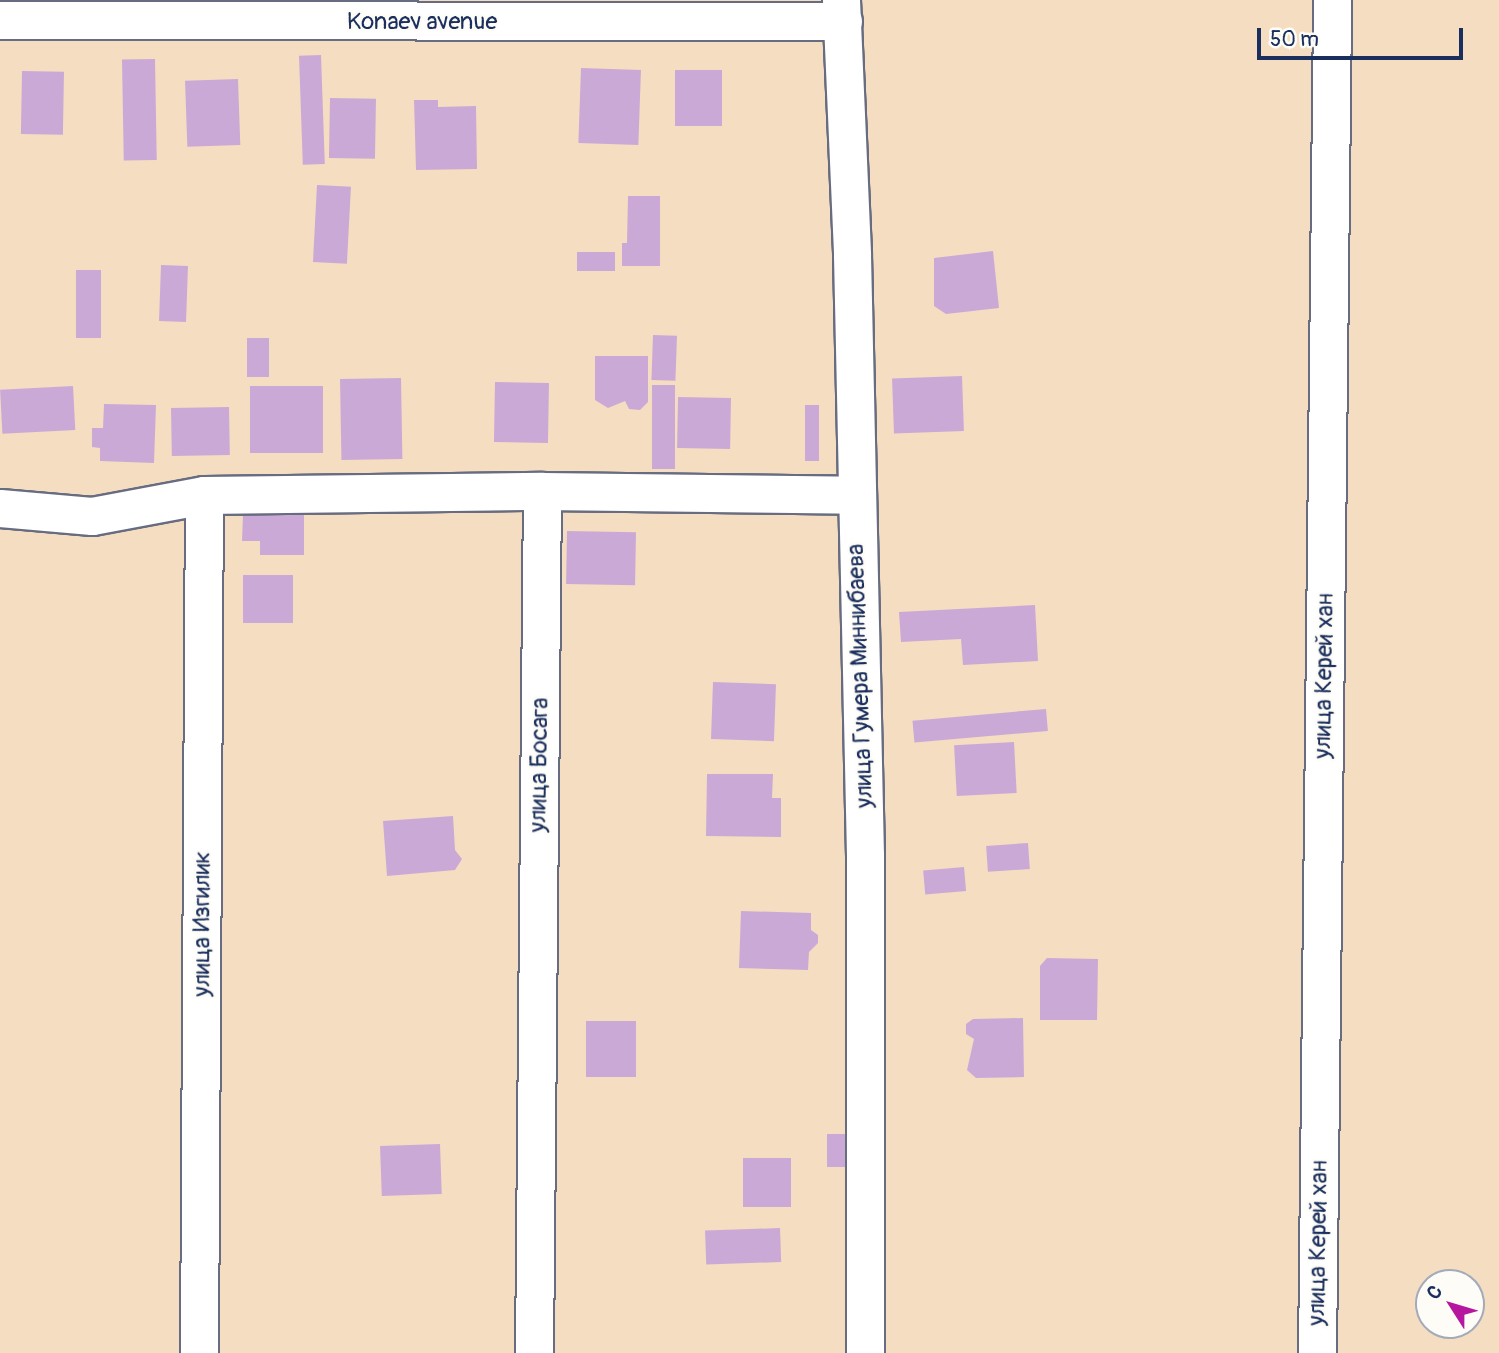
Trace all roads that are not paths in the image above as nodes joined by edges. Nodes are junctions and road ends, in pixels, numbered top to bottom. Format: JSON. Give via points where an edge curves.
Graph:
{"nodes":[{"id":1,"x":1332,"y":0,"type":"edge"},
{"id":2,"x":842,"y":11,"type":"edge"},
{"id":3,"x":0,"y":20,"type":"edge"},
{"id":4,"x":542,"y":491,"type":"junction"},
{"id":5,"x":204,"y":495,"type":"junction"},
{"id":6,"x":856,"y":495,"type":"junction"},
{"id":7,"x":0,"y":508,"type":"edge"},
{"id":8,"x":199,"y":1353,"type":"edge"},
{"id":9,"x":534,"y":1353,"type":"edge"},
{"id":10,"x":865,"y":1353,"type":"edge"},
{"id":11,"x":1317,"y":1353,"type":"edge"}],
"edges":[{"from":1,"to":11,"type":"street","name":"улица Керей хан"},
{"from":2,"to":3,"type":"street","name":"Konaev avenue"},
{"from":2,"to":6,"type":"street","name":"улица Гумера Миннибаева"},
{"from":4,"to":5,"type":"street"},
{"from":4,"to":6,"type":"street"},
{"from":4,"to":9,"type":"street","name":"улица Босага"},
{"from":5,"to":7,"type":"street","via":[[92,516]]},
{"from":5,"to":8,"type":"street","name":"улица Изгилик"},
{"from":6,"to":10,"type":"street","name":"улица Гумера Миннибаева","via":[[865,855]]}]}
